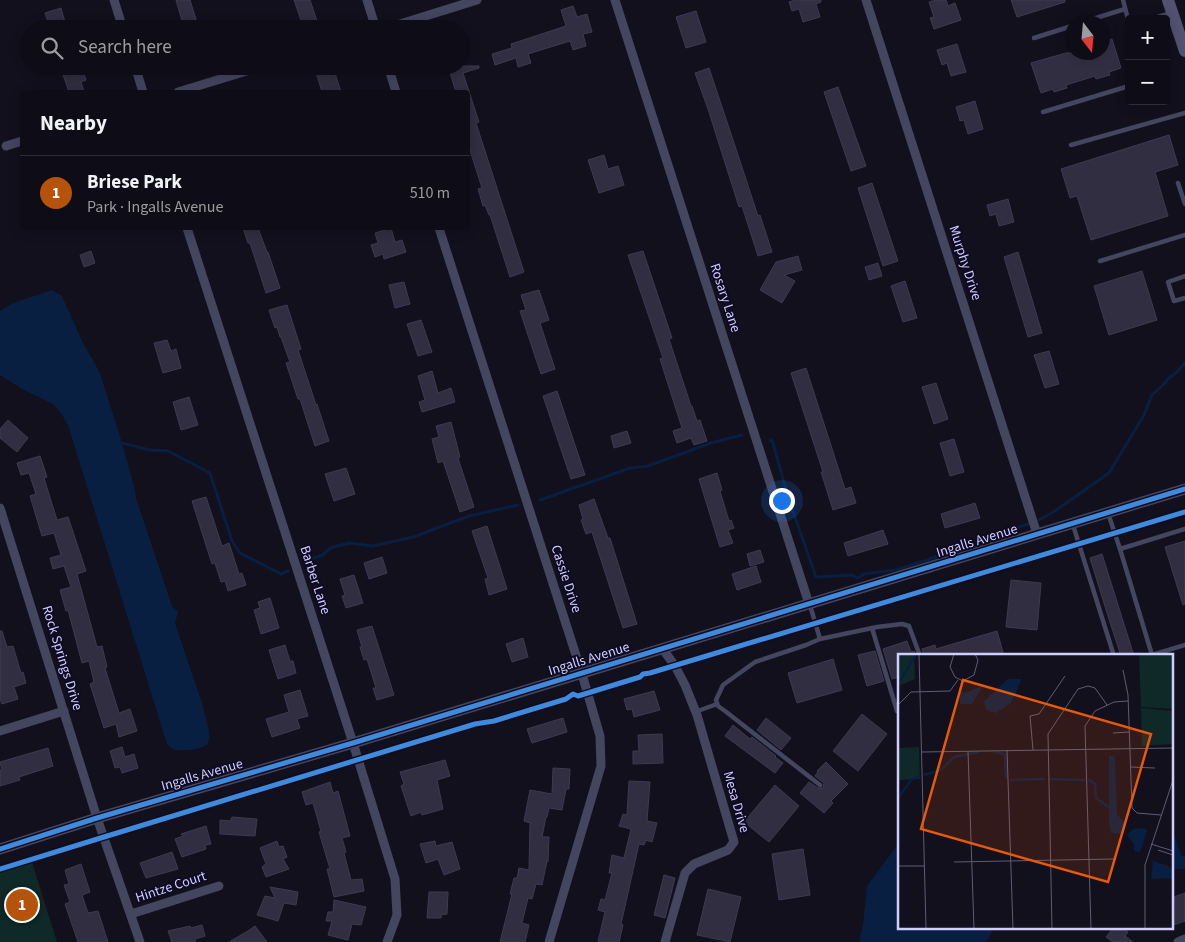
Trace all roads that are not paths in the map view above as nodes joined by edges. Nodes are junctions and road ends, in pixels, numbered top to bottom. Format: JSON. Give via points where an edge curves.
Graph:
{"nodes":[{"id":1,"x":114,"y":0,"type":"edge"},
{"id":2,"x":367,"y":0,"type":"edge"},
{"id":3,"x":477,"y":0,"type":"edge"},
{"id":4,"x":615,"y":0,"type":"edge"},
{"id":5,"x":866,"y":0,"type":"edge"},
{"id":6,"x":1123,"y":0,"type":"edge"},
{"id":7,"x":1170,"y":6,"type":"edge"},
{"id":8,"x":1125,"y":9,"type":"junction"},
{"id":9,"x":1106,"y":15,"type":"edge"},
{"id":10,"x":1127,"y":15,"type":"edge"},
{"id":11,"x":1157,"y":15,"type":"edge"},
{"id":12,"x":120,"y":20,"type":"edge"},
{"id":13,"x":373,"y":20,"type":"edge"},
{"id":14,"x":413,"y":20,"type":"edge"},
{"id":15,"x":1065,"y":28,"type":"edge"},
{"id":16,"x":1034,"y":38,"type":"dead end"},
{"id":17,"x":1185,"y":51,"type":"edge"},
{"id":18,"x":138,"y":75,"type":"edge"},
{"id":19,"x":234,"y":75,"type":"edge"},
{"id":20,"x":391,"y":75,"type":"edge"},
{"id":21,"x":1125,"y":87,"type":"edge"},
{"id":22,"x":142,"y":90,"type":"edge"},
{"id":23,"x":185,"y":90,"type":"edge"},
{"id":24,"x":395,"y":90,"type":"edge"},
{"id":25,"x":1043,"y":112,"type":"dead end"},
{"id":26,"x":1185,"y":112,"type":"edge"},
{"id":27,"x":20,"y":142,"type":"edge"},
{"id":28,"x":6,"y":146,"type":"dead end"},
{"id":29,"x":1071,"y":146,"type":"dead end"},
{"id":30,"x":1178,"y":183,"type":"dead end"},
{"id":31,"x":1185,"y":204,"type":"edge"},
{"id":32,"x":188,"y":230,"type":"edge"},
{"id":33,"x":440,"y":230,"type":"edge"},
{"id":34,"x":1185,"y":235,"type":"edge"},
{"id":35,"x":1100,"y":261,"type":"dead end"},
{"id":36,"x":1185,"y":276,"type":"edge"},
{"id":37,"x":1185,"y":298,"type":"edge"},
{"id":38,"x":1185,"y":489,"type":"edge"},
{"id":39,"x":0,"y":508,"type":"edge"},
{"id":40,"x":1108,"y":513,"type":"junction"},
{"id":41,"x":1072,"y":524,"type":"junction"},
{"id":42,"x":1185,"y":529,"type":"edge"},
{"id":43,"x":1037,"y":534,"type":"junction"},
{"id":44,"x":1120,"y":549,"type":"junction"},
{"id":45,"x":809,"y":604,"type":"junction"},
{"id":46,"x":872,"y":628,"type":"junction"},
{"id":47,"x":820,"y":639,"type":"junction"},
{"id":48,"x":1185,"y":645,"type":"edge"},
{"id":49,"x":662,"y":648,"type":"junction"},
{"id":50,"x":919,"y":654,"type":"edge"},
{"id":51,"x":1113,"y":654,"type":"edge"},
{"id":52,"x":1151,"y":654,"type":"edge"},
{"id":53,"x":1158,"y":654,"type":"edge"},
{"id":54,"x":582,"y":674,"type":"junction"},
{"id":55,"x":717,"y":704,"type":"junction"},
{"id":56,"x":64,"y":710,"type":"junction"},
{"id":57,"x":897,"y":711,"type":"dead end"},
{"id":58,"x":695,"y":712,"type":"junction"},
{"id":59,"x":0,"y":731,"type":"edge"},
{"id":60,"x":353,"y":743,"type":"junction"},
{"id":61,"x":820,"y":785,"type":"dead end"},
{"id":62,"x":97,"y":818,"type":"junction"},
{"id":63,"x":0,"y":849,"type":"edge"},
{"id":64,"x":219,"y":886,"type":"dead end"},
{"id":65,"x":131,"y":914,"type":"junction"},
{"id":66,"x":1185,"y":938,"type":"edge"},
{"id":67,"x":140,"y":942,"type":"edge"},
{"id":68,"x":387,"y":942,"type":"edge"},
{"id":69,"x":549,"y":942,"type":"edge"},
{"id":70,"x":664,"y":942,"type":"edge"},
{"id":71,"x":1178,"y":942,"type":"edge"}],
"edges":[{"from":1,"to":12,"type":"street"},
{"from":2,"to":13,"type":"street"},
{"from":3,"to":14,"type":"street"},
{"from":4,"to":45,"type":"street","name":"Rosary Lane"},
{"from":5,"to":43,"type":"street","name":"Murphy Drive"},
{"from":6,"to":8,"type":"lane"},
{"from":7,"to":11,"type":"lane"},
{"from":7,"to":17,"type":"main road"},
{"from":8,"to":9,"type":"lane"},
{"from":8,"to":10,"type":"lane"},
{"from":15,"to":16,"type":"lane"},
{"from":18,"to":22,"type":"street"},
{"from":19,"to":23,"type":"street"},
{"from":20,"to":24,"type":"street"},
{"from":21,"to":25,"type":"lane"},
{"from":26,"to":29,"type":"lane"},
{"from":27,"to":28,"type":"street"},
{"from":30,"to":31,"type":"lane"},
{"from":32,"to":60,"type":"street","name":"Barber Lane"},
{"from":33,"to":54,"type":"street","name":"Cassie Drive"},
{"from":34,"to":35,"type":"lane"},
{"from":36,"to":37,"type":"lane","via":[[1168,282],[1174,301]]},
{"from":38,"to":40,"type":"street","name":"Ingalls Avenue"},
{"from":39,"to":56,"type":"street","name":"Rock Springs Drive"},
{"from":40,"to":41,"type":"street","name":"Ingalls Avenue"},
{"from":40,"to":44,"type":"lane"},
{"from":41,"to":43,"type":"street","name":"Ingalls Avenue"},
{"from":41,"to":51,"type":"lane"},
{"from":42,"to":44,"type":"lane"},
{"from":43,"to":45,"type":"street","name":"Ingalls Avenue"},
{"from":44,"to":52,"type":"lane"},
{"from":45,"to":47,"type":"lane"},
{"from":45,"to":49,"type":"street","name":"Ingalls Avenue"},
{"from":46,"to":47,"type":"lane"},
{"from":46,"to":50,"type":"lane","via":[[908,626]]},
{"from":46,"to":57,"type":"lane"},
{"from":47,"to":55,"type":"lane","via":[[755,662],[723,685]]},
{"from":48,"to":53,"type":"lane"},
{"from":49,"to":54,"type":"street","name":"Ingalls Avenue"},
{"from":49,"to":58,"type":"street","name":"Mesa Drive","via":[[685,685]]},
{"from":54,"to":60,"type":"street","name":"Ingalls Avenue"},
{"from":54,"to":69,"type":"street","name":"Cassie Drive","via":[[600,736],[601,766]]},
{"from":55,"to":58,"type":"lane"},
{"from":55,"to":61,"type":"lane"},
{"from":56,"to":59,"type":"street"},
{"from":56,"to":62,"type":"street","name":"Rock Springs Drive"},
{"from":58,"to":70,"type":"street","name":"Mesa Drive","via":[[734,842],[728,850],[694,864],[685,873]]},
{"from":60,"to":62,"type":"street","name":"Ingalls Avenue"},
{"from":60,"to":68,"type":"street","name":"Barber Lane","via":[[395,879],[397,915]]},
{"from":62,"to":63,"type":"street","name":"Ingalls Avenue"},
{"from":62,"to":65,"type":"street","name":"Rock Springs Drive"},
{"from":64,"to":65,"type":"street","name":"Hintze Court"},
{"from":65,"to":67,"type":"street","name":"Rock Springs Drive"},
{"from":66,"to":71,"type":"street"}]}
